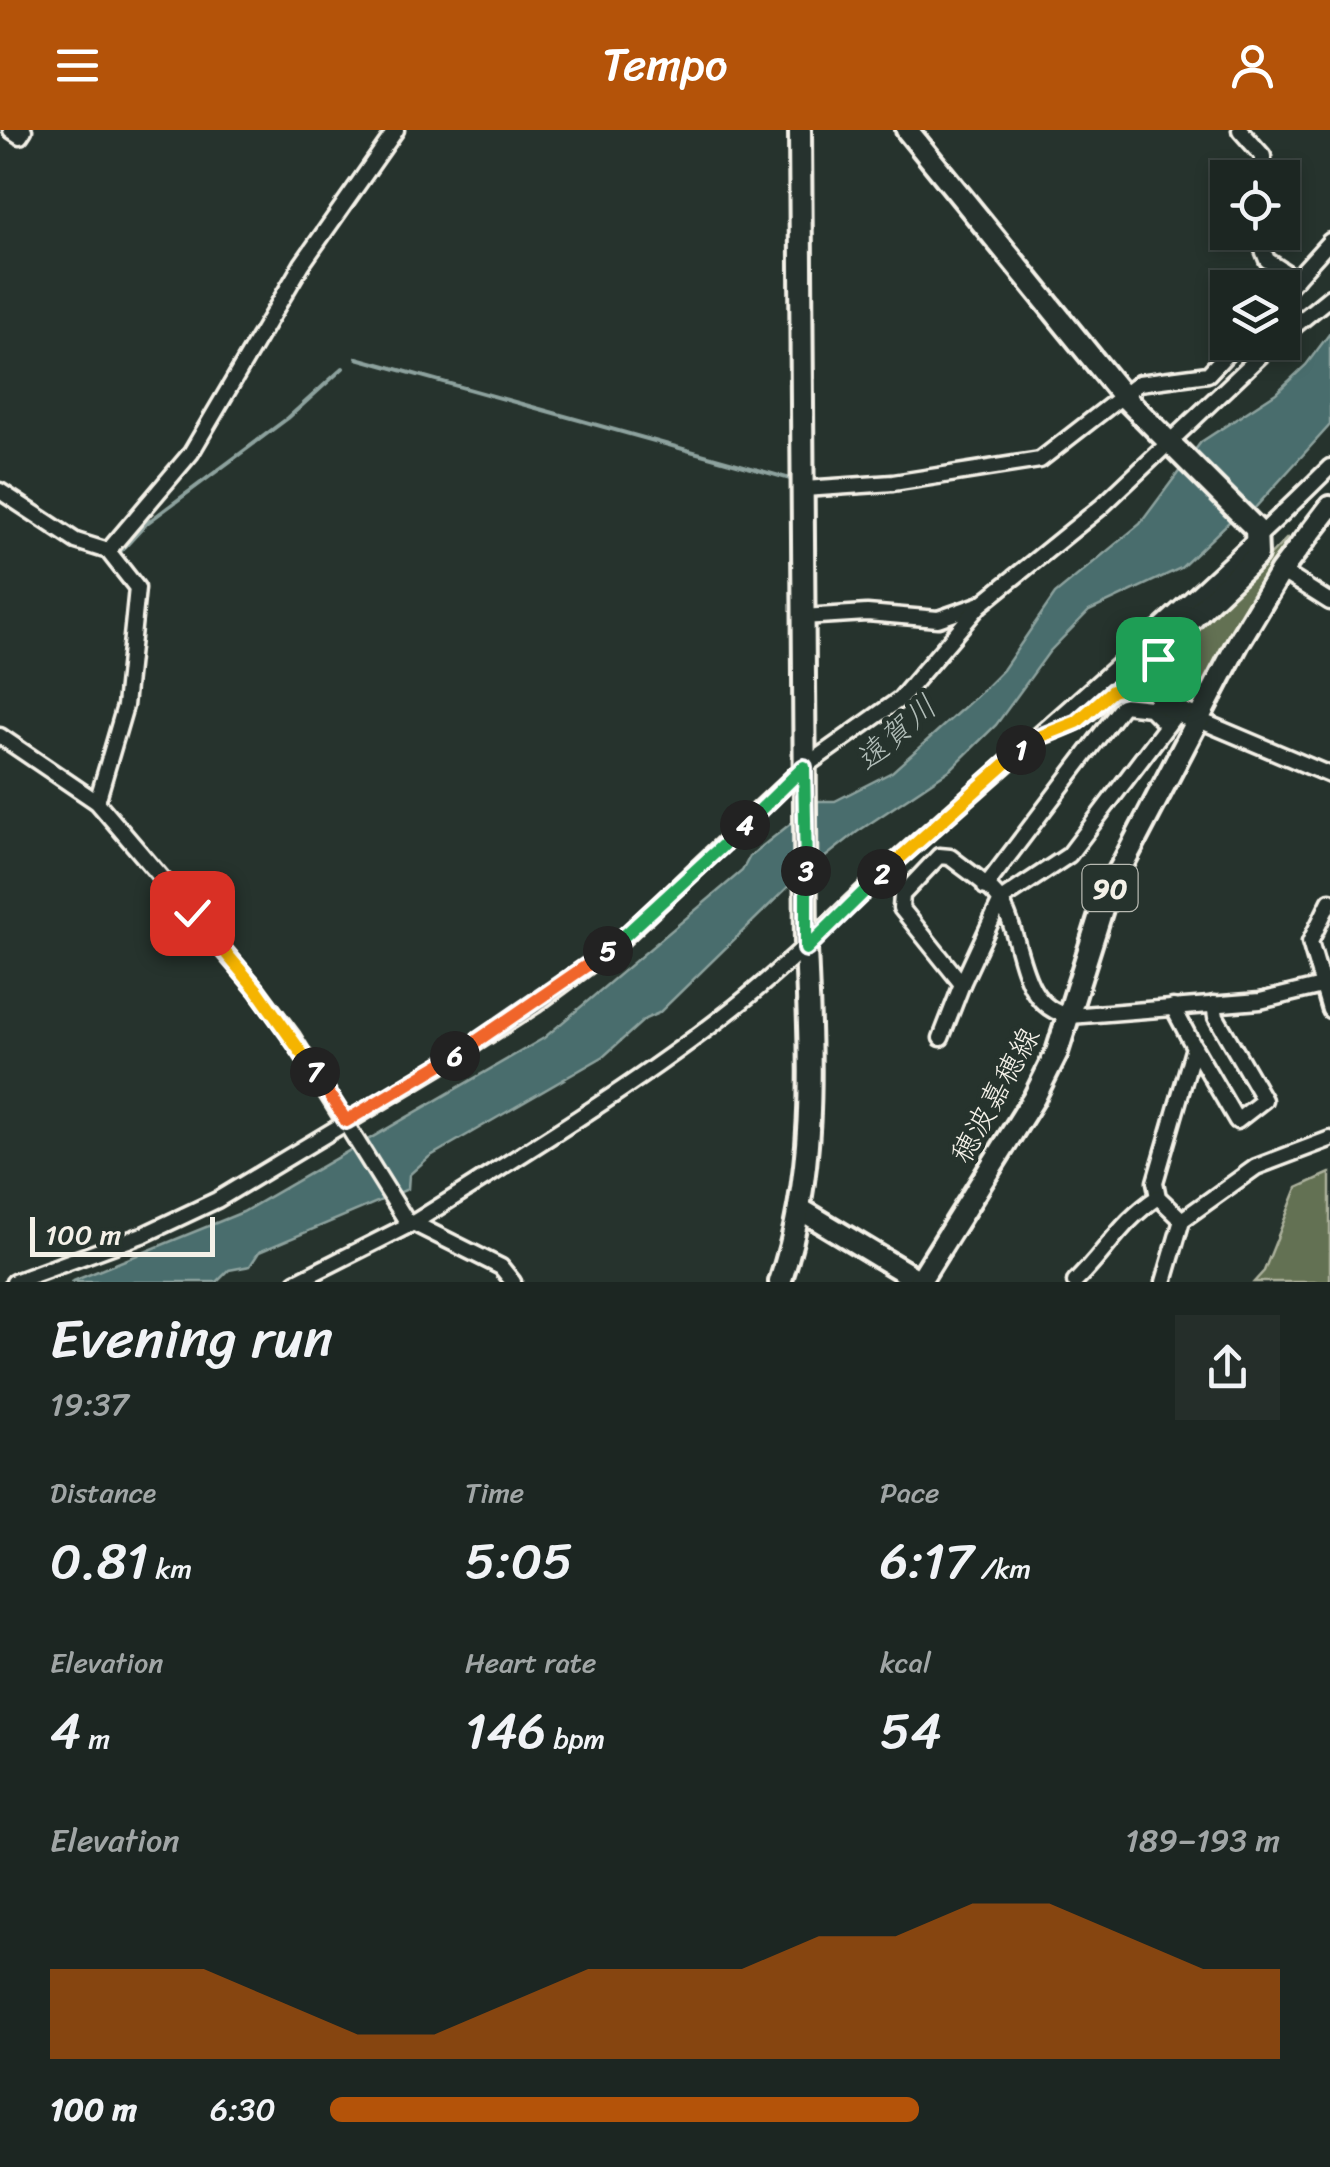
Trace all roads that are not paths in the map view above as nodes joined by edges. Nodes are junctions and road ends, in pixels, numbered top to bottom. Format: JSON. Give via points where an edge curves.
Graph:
{"nodes":[{"id":1,"x":11,"y":130,"type":"edge"},
{"id":2,"x":24,"y":130,"type":"edge"},
{"id":3,"x":396,"y":130,"type":"edge"},
{"id":4,"x":800,"y":130,"type":"edge"},
{"id":5,"x":908,"y":130,"type":"edge"},
{"id":6,"x":1240,"y":130,"type":"edge"},
{"id":7,"x":1263,"y":160,"type":"edge"},
{"id":8,"x":1330,"y":241,"type":"edge"},
{"id":9,"x":1263,"y":250,"type":"edge"},
{"id":10,"x":1282,"y":270,"type":"edge"},
{"id":11,"x":1300,"y":275,"type":"edge"},
{"id":12,"x":1330,"y":297,"type":"edge"},
{"id":13,"x":1300,"y":321,"type":"edge"},
{"id":14,"x":1221,"y":360,"type":"edge"},
{"id":15,"x":1257,"y":360,"type":"edge"},
{"id":16,"x":1122,"y":395,"type":"junction"},
{"id":17,"x":1173,"y":443,"type":"junction"},
{"id":18,"x":1330,"y":468,"type":"edge"},
{"id":19,"x":804,"y":488,"type":"junction"},
{"id":20,"x":0,"y":491,"type":"edge"},
{"id":21,"x":1330,"y":507,"type":"edge"},
{"id":22,"x":1257,"y":532,"type":"junction"},
{"id":23,"x":108,"y":550,"type":"junction"},
{"id":24,"x":1281,"y":571,"type":"junction"},
{"id":25,"x":1330,"y":602,"type":"edge"},
{"id":26,"x":980,"y":605,"type":"junction"},
{"id":27,"x":802,"y":618,"type":"junction"},
{"id":28,"x":1156,"y":688,"type":"junction"},
{"id":29,"x":1173,"y":718,"type":"junction"},
{"id":30,"x":1199,"y":720,"type":"junction"},
{"id":31,"x":0,"y":736,"type":"edge"},
{"id":32,"x":1034,"y":739,"type":"junction"},
{"id":33,"x":804,"y":774,"type":"junction"},
{"id":34,"x":1330,"y":775,"type":"edge"},
{"id":35,"x":98,"y":802,"type":"junction"},
{"id":36,"x":985,"y":887,"type":"junction"},
{"id":37,"x":1000,"y":900,"type":"junction"},
{"id":38,"x":1330,"y":901,"type":"edge"},
{"id":39,"x":1323,"y":931,"type":"edge"},
{"id":40,"x":806,"y":942,"type":"junction"},
{"id":41,"x":962,"y":984,"type":"junction"},
{"id":42,"x":1327,"y":985,"type":"edge"},
{"id":43,"x":1214,"y":1004,"type":"junction"},
{"id":44,"x":1172,"y":1007,"type":"junction"},
{"id":45,"x":1330,"y":1010,"type":"edge"},
{"id":46,"x":1070,"y":1016,"type":"junction"},
{"id":47,"x":941,"y":1038,"type":"dead end"},
{"id":48,"x":1194,"y":1047,"type":"junction"},
{"id":49,"x":348,"y":1124,"type":"junction"},
{"id":50,"x":1330,"y":1139,"type":"edge"},
{"id":51,"x":1158,"y":1197,"type":"junction"},
{"id":52,"x":800,"y":1209,"type":"junction"},
{"id":53,"x":1182,"y":1220,"type":"junction"},
{"id":54,"x":410,"y":1223,"type":"junction"},
{"id":55,"x":14,"y":1282,"type":"edge"},
{"id":56,"x":296,"y":1282,"type":"edge"},
{"id":57,"x":512,"y":1282,"type":"edge"},
{"id":58,"x":780,"y":1282,"type":"edge"},
{"id":59,"x":920,"y":1282,"type":"edge"},
{"id":60,"x":1075,"y":1282,"type":"edge"},
{"id":61,"x":1164,"y":1282,"type":"edge"}],
"edges":[{"from":1,"to":2,"type":"street","via":[[20,136]]},
{"from":3,"to":23,"type":"street","via":[[302,264],[191,453]]},
{"from":4,"to":19,"type":"street"},
{"from":5,"to":16,"type":"street"},
{"from":6,"to":7,"type":"street"},
{"from":8,"to":11,"type":"street"},
{"from":9,"to":10,"type":"street"},
{"from":12,"to":13,"type":"street"},
{"from":14,"to":16,"type":"street","via":[[1208,374],[1152,379]]},
{"from":15,"to":17,"type":"street"},
{"from":16,"to":17,"type":"street"},
{"from":16,"to":19,"type":"street","via":[[1040,460],[893,483]]},
{"from":17,"to":22,"type":"street"},
{"from":17,"to":26,"type":"street"},
{"from":18,"to":22,"type":"street"},
{"from":19,"to":27,"type":"street"},
{"from":20,"to":23,"type":"street","via":[[76,541]]},
{"from":21,"to":24,"type":"street","name":"穂波嘉穂線","number":"90"},
{"from":22,"to":28,"type":"street","via":[[1258,556],[1158,659]]},
{"from":22,"to":32,"type":"street"},
{"from":23,"to":35,"type":"street","via":[[132,576],[138,599],[126,706]]},
{"from":24,"to":25,"type":"street"},
{"from":24,"to":30,"type":"street","name":"穂波嘉穂線","number":"90"},
{"from":26,"to":27,"type":"street","via":[[938,619],[867,613]]},
{"from":26,"to":33,"type":"street","via":[[900,699]]},
{"from":27,"to":33,"type":"street"},
{"from":28,"to":29,"type":"street"},
{"from":28,"to":32,"type":"street","via":[[1125,686],[1077,722]]},
{"from":29,"to":30,"type":"street"},
{"from":29,"to":36,"type":"street","via":[[1122,705]]},
{"from":29,"to":37,"type":"street","via":[[1068,855]]},
{"from":30,"to":34,"type":"street"},
{"from":30,"to":46,"type":"street","name":"穂波嘉穂線","number":"90","via":[[1106,896]]},
{"from":31,"to":35,"type":"street"},
{"from":32,"to":40,"type":"street"},
{"from":33,"to":40,"type":"street"},
{"from":33,"to":49,"type":"street","via":[[616,945],[536,1005]]},
{"from":35,"to":49,"type":"street","via":[[257,990]]},
{"from":36,"to":37,"type":"street"},
{"from":36,"to":41,"type":"street","via":[[945,855],[900,900]]},
{"from":37,"to":41,"type":"street"},
{"from":37,"to":46,"type":"street","via":[[1037,998],[1053,1013]]},
{"from":38,"to":39,"type":"street"},
{"from":39,"to":42,"type":"street","via":[[1310,942]]},
{"from":40,"to":52,"type":"street","via":[[812,1073]]},
{"from":40,"to":54,"type":"street","via":[[731,1010],[628,1084]]},
{"from":41,"to":47,"type":"street"},
{"from":42,"to":43,"type":"street"},
{"from":42,"to":45,"type":"street"},
{"from":43,"to":44,"type":"street"},
{"from":43,"to":48,"type":"street","via":[[1264,1100],[1237,1120]]},
{"from":44,"to":46,"type":"street"},
{"from":44,"to":48,"type":"street"},
{"from":46,"to":59,"type":"street","name":"穂波嘉穂線","number":"90","via":[[1034,1098]]},
{"from":48,"to":51,"type":"street","via":[[1156,1164]]},
{"from":49,"to":54,"type":"street"},
{"from":49,"to":55,"type":"street","via":[[145,1234]]},
{"from":50,"to":53,"type":"street","via":[[1256,1167]]},
{"from":51,"to":53,"type":"street"},
{"from":51,"to":60,"type":"street","via":[[1123,1222],[1103,1256]]},
{"from":52,"to":58,"type":"street"},
{"from":52,"to":59,"type":"street"},
{"from":53,"to":61,"type":"street"},
{"from":54,"to":56,"type":"street"},
{"from":54,"to":57,"type":"street","via":[[501,1266]]}]}
